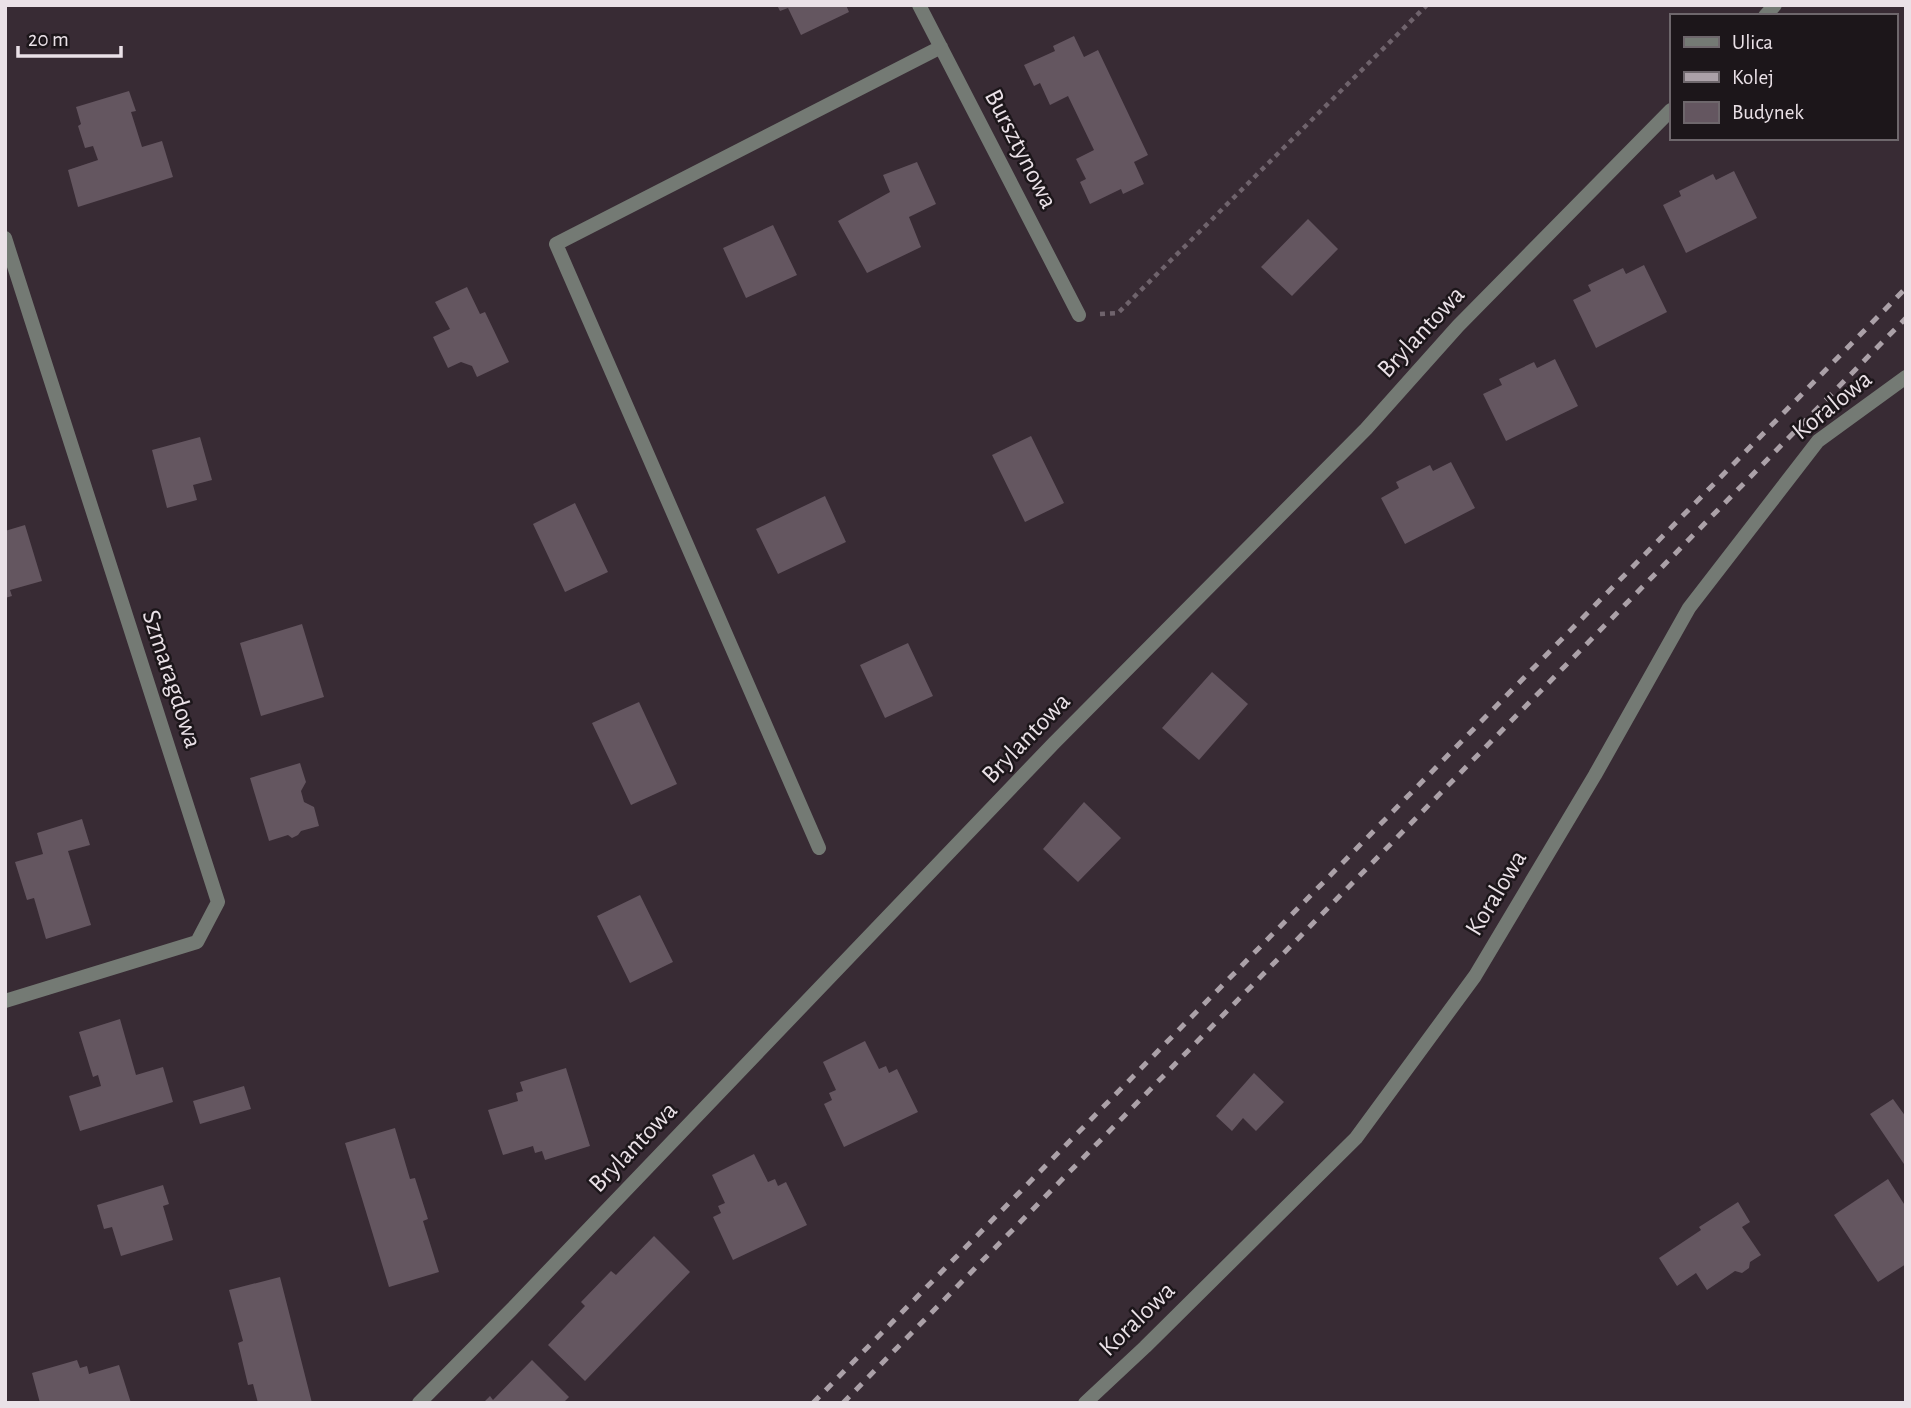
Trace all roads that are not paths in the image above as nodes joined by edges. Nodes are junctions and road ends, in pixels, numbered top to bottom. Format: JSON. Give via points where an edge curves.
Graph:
{"nodes":[{"id":1,"x":919,"y":5,"type":"edge"},
{"id":2,"x":941,"y":47,"type":"junction"},
{"id":3,"x":1670,"y":111,"type":"edge"},
{"id":4,"x":5,"y":237,"type":"edge"},
{"id":5,"x":1079,"y":315,"type":"road end"},
{"id":6,"x":1906,"y":377,"type":"edge"},
{"id":7,"x":819,"y":848,"type":"dead end"},
{"id":8,"x":5,"y":1001,"type":"edge"},
{"id":9,"x":419,"y":1403,"type":"edge"},
{"id":10,"x":1085,"y":1403,"type":"edge"}],
"edges":[{"from":1,"to":2,"type":"street","name":"Bursztynowa"},
{"from":2,"to":5,"type":"street","name":"Bursztynowa"},
{"from":2,"to":7,"type":"street","via":[[556,244]]},
{"from":3,"to":9,"type":"street","name":"Brylantowa"},
{"from":4,"to":8,"type":"street","name":"Szmaragdowa","via":[[218,902],[197,942]]},
{"from":6,"to":10,"type":"street","name":"Koralowa","via":[[1818,441],[1689,608],[1475,976],[1356,1138]]}]}
